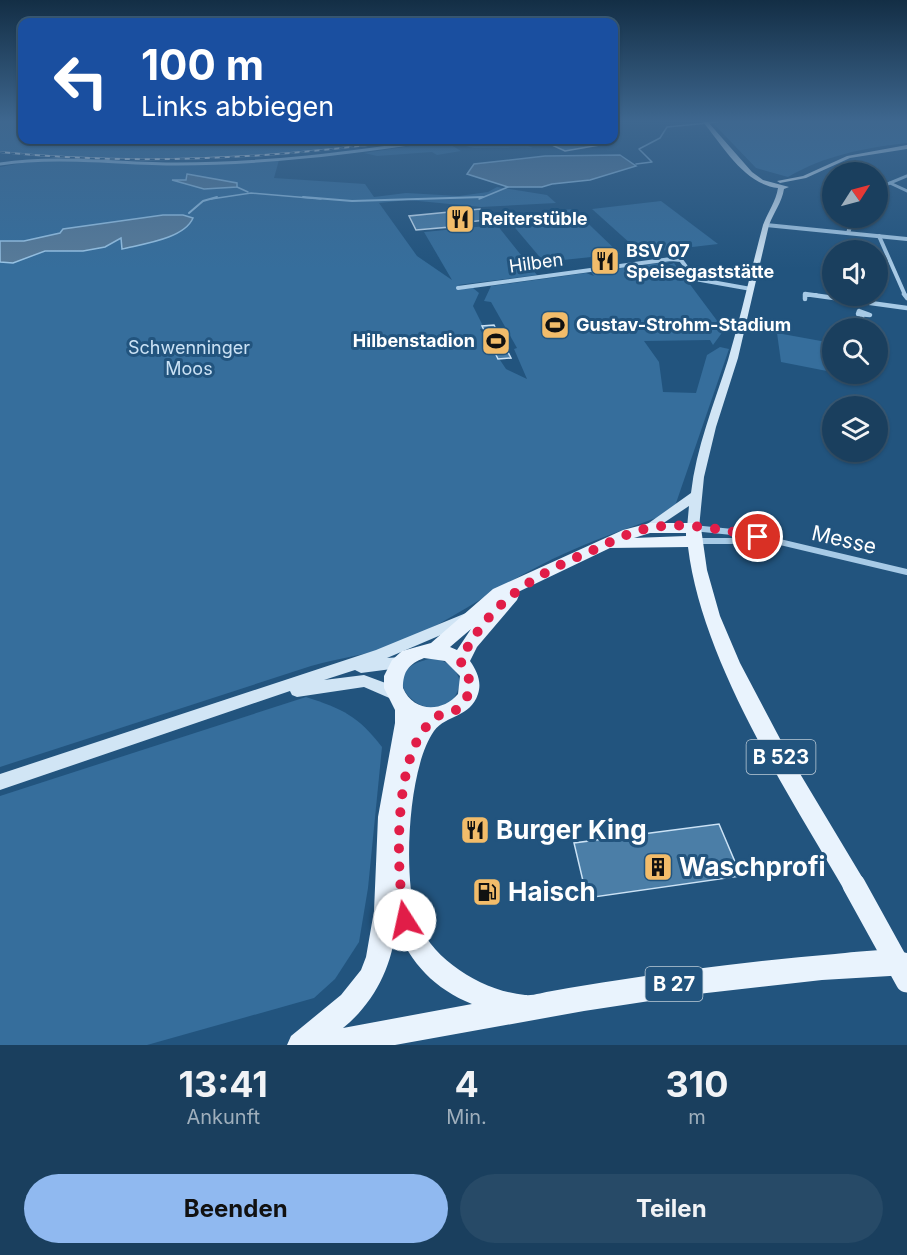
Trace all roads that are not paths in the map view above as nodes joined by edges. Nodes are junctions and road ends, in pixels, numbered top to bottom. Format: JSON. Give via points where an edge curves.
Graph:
{"nodes":[{"id":1,"x":748,"y":171,"type":"edge"},
{"id":2,"x":753,"y":171,"type":"edge"},
{"id":3,"x":818,"y":171,"type":"edge"},
{"id":4,"x":907,"y":176,"type":"edge"},
{"id":5,"x":764,"y":183,"type":"junction"},
{"id":6,"x":890,"y":183,"type":"joint"},
{"id":7,"x":780,"y":184,"type":"junction"},
{"id":8,"x":907,"y":191,"type":"edge"},
{"id":9,"x":771,"y":199,"type":"junction"},
{"id":10,"x":766,"y":225,"type":"junction"},
{"id":11,"x":850,"y":228,"type":"edge"},
{"id":12,"x":848,"y":233,"type":"junction"},
{"id":13,"x":879,"y":236,"type":"junction"},
{"id":14,"x":907,"y":239,"type":"edge"},
{"id":15,"x":458,"y":288,"type":"dead end"},
{"id":16,"x":752,"y":289,"type":"junction"},
{"id":17,"x":806,"y":298,"type":"dead end"},
{"id":18,"x":907,"y":298,"type":"edge"},
{"id":19,"x":907,"y":308,"type":"edge"},
{"id":20,"x":695,"y":496,"type":"junction"},
{"id":21,"x":650,"y":528,"type":"junction"},
{"id":22,"x":693,"y":535,"type":"junction"},
{"id":23,"x":774,"y":540,"type":"junction"},
{"id":24,"x":603,"y":545,"type":"junction"},
{"id":25,"x":907,"y":572,"type":"edge"},
{"id":26,"x":525,"y":583,"type":"junction"},
{"id":27,"x":474,"y":615,"type":"junction"},
{"id":28,"x":435,"y":650,"type":"junction"},
{"id":29,"x":460,"y":661,"type":"junction"},
{"id":30,"x":402,"y":663,"type":"junction"},
{"id":31,"x":344,"y":668,"type":"junction"},
{"id":32,"x":251,"y":698,"type":"junction"},
{"id":33,"x":399,"y":701,"type":"junction"},
{"id":34,"x":435,"y":717,"type":"junction"},
{"id":35,"x":0,"y":782,"type":"edge"},
{"id":36,"x":907,"y":964,"type":"edge"},
{"id":37,"x":907,"y":981,"type":"edge"},
{"id":38,"x":526,"y":1008,"type":"junction"},
{"id":39,"x":300,"y":1045,"type":"edge"},
{"id":40,"x":325,"y":1045,"type":"edge"}],
"edges":[{"from":1,"to":5,"type":"main road"},
{"from":2,"to":7,"type":"main road"},
{"from":3,"to":7,"type":"main road","via":[[796,185]]},
{"from":4,"to":6,"type":"street"},
{"from":5,"to":7,"type":"main road"},
{"from":5,"to":9,"type":"main road"},
{"from":6,"to":8,"type":"street"},
{"from":7,"to":9,"type":"main road","via":[[779,201]]},
{"from":9,"to":10,"type":"main road"},
{"from":10,"to":12,"type":"street"},
{"from":10,"to":16,"type":"main road"},
{"from":11,"to":12,"type":"street"},
{"from":12,"to":13,"type":"street"},
{"from":13,"to":14,"type":"street"},
{"from":13,"to":18,"type":"street"},
{"from":15,"to":16,"type":"street","name":"Hilben","via":[[671,259],[681,260],[695,279]]},
{"from":16,"to":20,"type":"main road"},
{"from":17,"to":19,"type":"street","via":[[805,294]]},
{"from":20,"to":21,"type":"main road"},
{"from":20,"to":22,"type":"main road"},
{"from":21,"to":22,"type":"main road"},
{"from":21,"to":24,"type":"main road"},
{"from":22,"to":23,"type":"street","name":"Messe"},
{"from":22,"to":23,"type":"street","name":"Messe"},
{"from":22,"to":24,"type":"main road"},
{"from":22,"to":37,"type":"main road","number":"B 523","bridge":true,"via":[[697,568],[716,625],[745,691]]},
{"from":23,"to":25,"type":"street","name":"Messe"},
{"from":24,"to":26,"type":"main road"},
{"from":26,"to":27,"type":"main road","via":[[499,594]]},
{"from":26,"to":29,"type":"main road","via":[[491,616]]},
{"from":27,"to":28,"type":"main road"},
{"from":27,"to":31,"type":"main road"},
{"from":28,"to":29,"type":"main road"},
{"from":28,"to":30,"type":"main road","via":[[417,653]]},
{"from":29,"to":34,"type":"main road","via":[[470,677],[467,697],[453,711]]},
{"from":30,"to":31,"type":"main road"},
{"from":30,"to":33,"type":"main road","via":[[393,681]]},
{"from":31,"to":32,"type":"main road"},
{"from":32,"to":33,"type":"main road","via":[[351,681],[375,683]]},
{"from":32,"to":35,"type":"main road"},
{"from":33,"to":34,"type":"main road","via":[[424,717]]},
{"from":33,"to":39,"type":"main road","via":[[406,728],[388,820],[384,938],[374,968],[357,998]]},
{"from":34,"to":38,"type":"main road","via":[[416,744],[406,780],[399,840],[399,891],[405,920],[422,951],[447,978]]},
{"from":36,"to":38,"type":"main road","number":"B 27","via":[[822,967],[689,982]]},
{"from":38,"to":40,"type":"main road","number":"B 27"}]}
